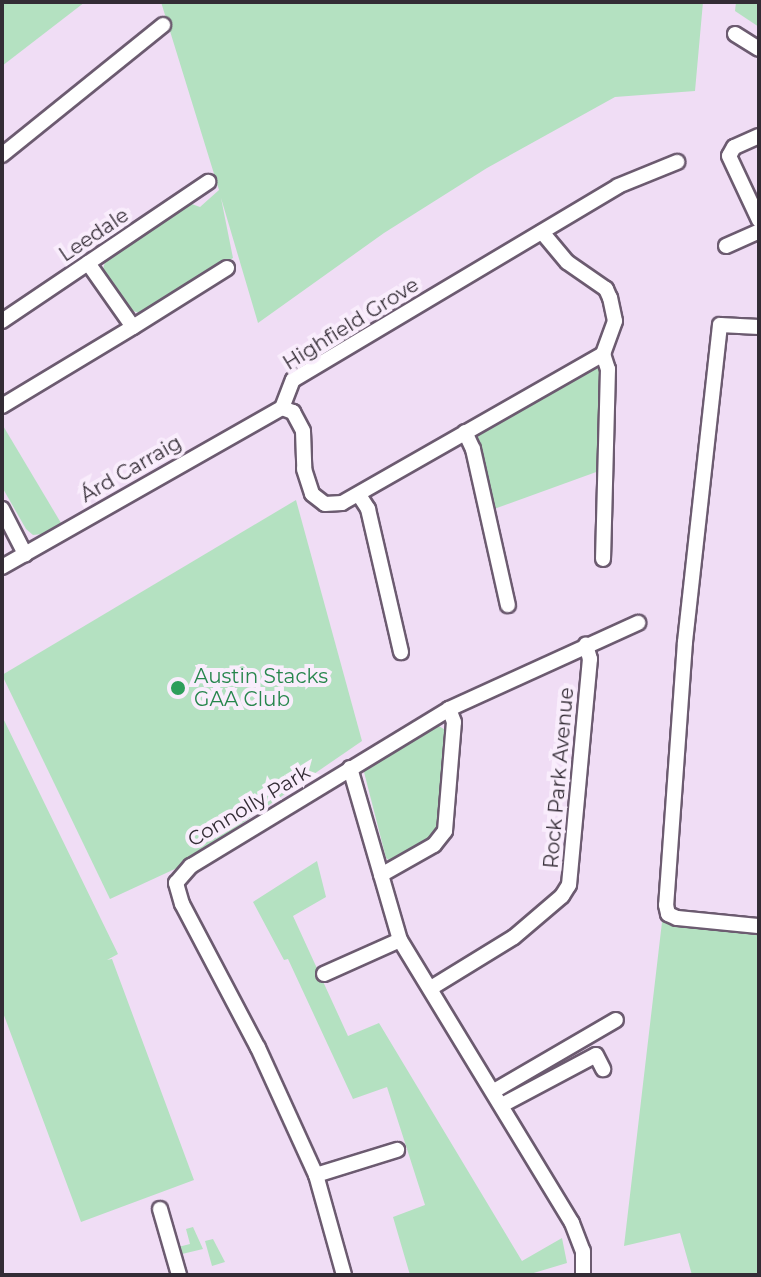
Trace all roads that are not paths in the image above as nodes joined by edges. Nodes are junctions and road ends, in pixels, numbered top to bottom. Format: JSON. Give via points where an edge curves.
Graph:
{"nodes":[{"id":1,"x":163,"y":25,"type":"dead end"},
{"id":2,"x":735,"y":34,"type":"dead end"},
{"id":3,"x":759,"y":49,"type":"edge"},
{"id":4,"x":759,"y":136,"type":"edge"},
{"id":5,"x":2,"y":155,"type":"edge"},
{"id":6,"x":677,"y":162,"type":"dead end"},
{"id":7,"x":208,"y":182,"type":"dead end"},
{"id":8,"x":759,"y":220,"type":"edge"},
{"id":9,"x":759,"y":231,"type":"edge"},
{"id":10,"x":542,"y":232,"type":"junction"},
{"id":11,"x":726,"y":246,"type":"dead end"},
{"id":12,"x":88,"y":263,"type":"junction"},
{"id":13,"x":227,"y":268,"type":"dead end"},
{"id":14,"x":2,"y":321,"type":"edge"},
{"id":15,"x":133,"y":327,"type":"junction"},
{"id":16,"x":759,"y":327,"type":"edge"},
{"id":17,"x":603,"y":354,"type":"junction"},
{"id":18,"x":2,"y":406,"type":"edge"},
{"id":19,"x":282,"y":408,"type":"junction"},
{"id":20,"x":465,"y":432,"type":"junction"},
{"id":21,"x":359,"y":495,"type":"junction"},
{"id":22,"x":2,"y":509,"type":"edge"},
{"id":23,"x":25,"y":554,"type":"junction"},
{"id":24,"x":603,"y":559,"type":"dead end"},
{"id":25,"x":2,"y":567,"type":"edge"},
{"id":26,"x":508,"y":605,"type":"dead end"},
{"id":27,"x":638,"y":623,"type":"dead end"},
{"id":28,"x":586,"y":645,"type":"junction"},
{"id":29,"x":401,"y":652,"type":"dead end"},
{"id":30,"x":449,"y":709,"type":"junction"},
{"id":31,"x":350,"y":768,"type":"junction"},
{"id":32,"x":381,"y":875,"type":"junction"},
{"id":33,"x":759,"y":926,"type":"edge"},
{"id":34,"x":400,"y":940,"type":"junction"},
{"id":35,"x":324,"y":974,"type":"dead end"},
{"id":36,"x":431,"y":988,"type":"junction"},
{"id":37,"x":616,"y":1020,"type":"dead end"},
{"id":38,"x":603,"y":1069,"type":"dead end"},
{"id":39,"x":494,"y":1091,"type":"junction"},
{"id":40,"x":502,"y":1105,"type":"junction"},
{"id":41,"x":397,"y":1150,"type":"dead end"},
{"id":42,"x":316,"y":1175,"type":"junction"},
{"id":43,"x":160,"y":1209,"type":"dead end"},
{"id":44,"x":179,"y":1275,"type":"edge"},
{"id":45,"x":344,"y":1275,"type":"edge"},
{"id":46,"x":583,"y":1275,"type":"edge"}],
"edges":[{"from":1,"to":5,"type":"street"},
{"from":2,"to":3,"type":"street"},
{"from":4,"to":8,"type":"street","via":[[734,147],[729,156]]},
{"from":6,"to":10,"type":"street","name":"Highfield Grove","via":[[618,186]]},
{"from":7,"to":12,"type":"street","name":"Leedale"},
{"from":9,"to":11,"type":"street"},
{"from":10,"to":17,"type":"street","via":[[567,262],[606,289],[615,321]]},
{"from":10,"to":19,"type":"street","name":"Highfield Grove","via":[[293,380]]},
{"from":12,"to":14,"type":"street","name":"Leedale"},
{"from":12,"to":15,"type":"street"},
{"from":13,"to":15,"type":"street"},
{"from":15,"to":18,"type":"street"},
{"from":16,"to":33,"type":"street","via":[[720,325],[685,642],[668,914]]},
{"from":17,"to":20,"type":"street"},
{"from":17,"to":24,"type":"street","via":[[608,369]]},
{"from":19,"to":21,"type":"street","via":[[293,412],[303,431],[304,469],[312,494],[325,504]]},
{"from":19,"to":23,"type":"street","name":"Árd Carraig"},
{"from":20,"to":21,"type":"street"},
{"from":20,"to":26,"type":"street"},
{"from":21,"to":29,"type":"street","via":[[368,509]]},
{"from":22,"to":23,"type":"street"},
{"from":23,"to":25,"type":"street","name":"Árd Carraig"},
{"from":27,"to":28,"type":"street","name":"Rock Park Avenue"},
{"from":28,"to":30,"type":"street","name":"Rock Park Avenue"},
{"from":28,"to":36,"type":"street","name":"Rock Park Avenue","via":[[590,659],[569,885],[514,937]]},
{"from":30,"to":31,"type":"street","name":"Rock Park Avenue"},
{"from":30,"to":32,"type":"street","via":[[454,722],[445,831],[434,845]]},
{"from":31,"to":32,"type":"street"},
{"from":31,"to":42,"type":"street","name":"Connolly Park","via":[[191,866],[176,883]]},
{"from":32,"to":34,"type":"street"},
{"from":34,"to":35,"type":"street"},
{"from":34,"to":36,"type":"street"},
{"from":36,"to":39,"type":"street"},
{"from":37,"to":39,"type":"street"},
{"from":38,"to":40,"type":"street","via":[[596,1055]]},
{"from":39,"to":40,"type":"street"},
{"from":40,"to":46,"type":"street","via":[[572,1223],[583,1251]]},
{"from":41,"to":42,"type":"street"},
{"from":42,"to":45,"type":"street","name":"Connolly Park"},
{"from":43,"to":44,"type":"street"}]}
